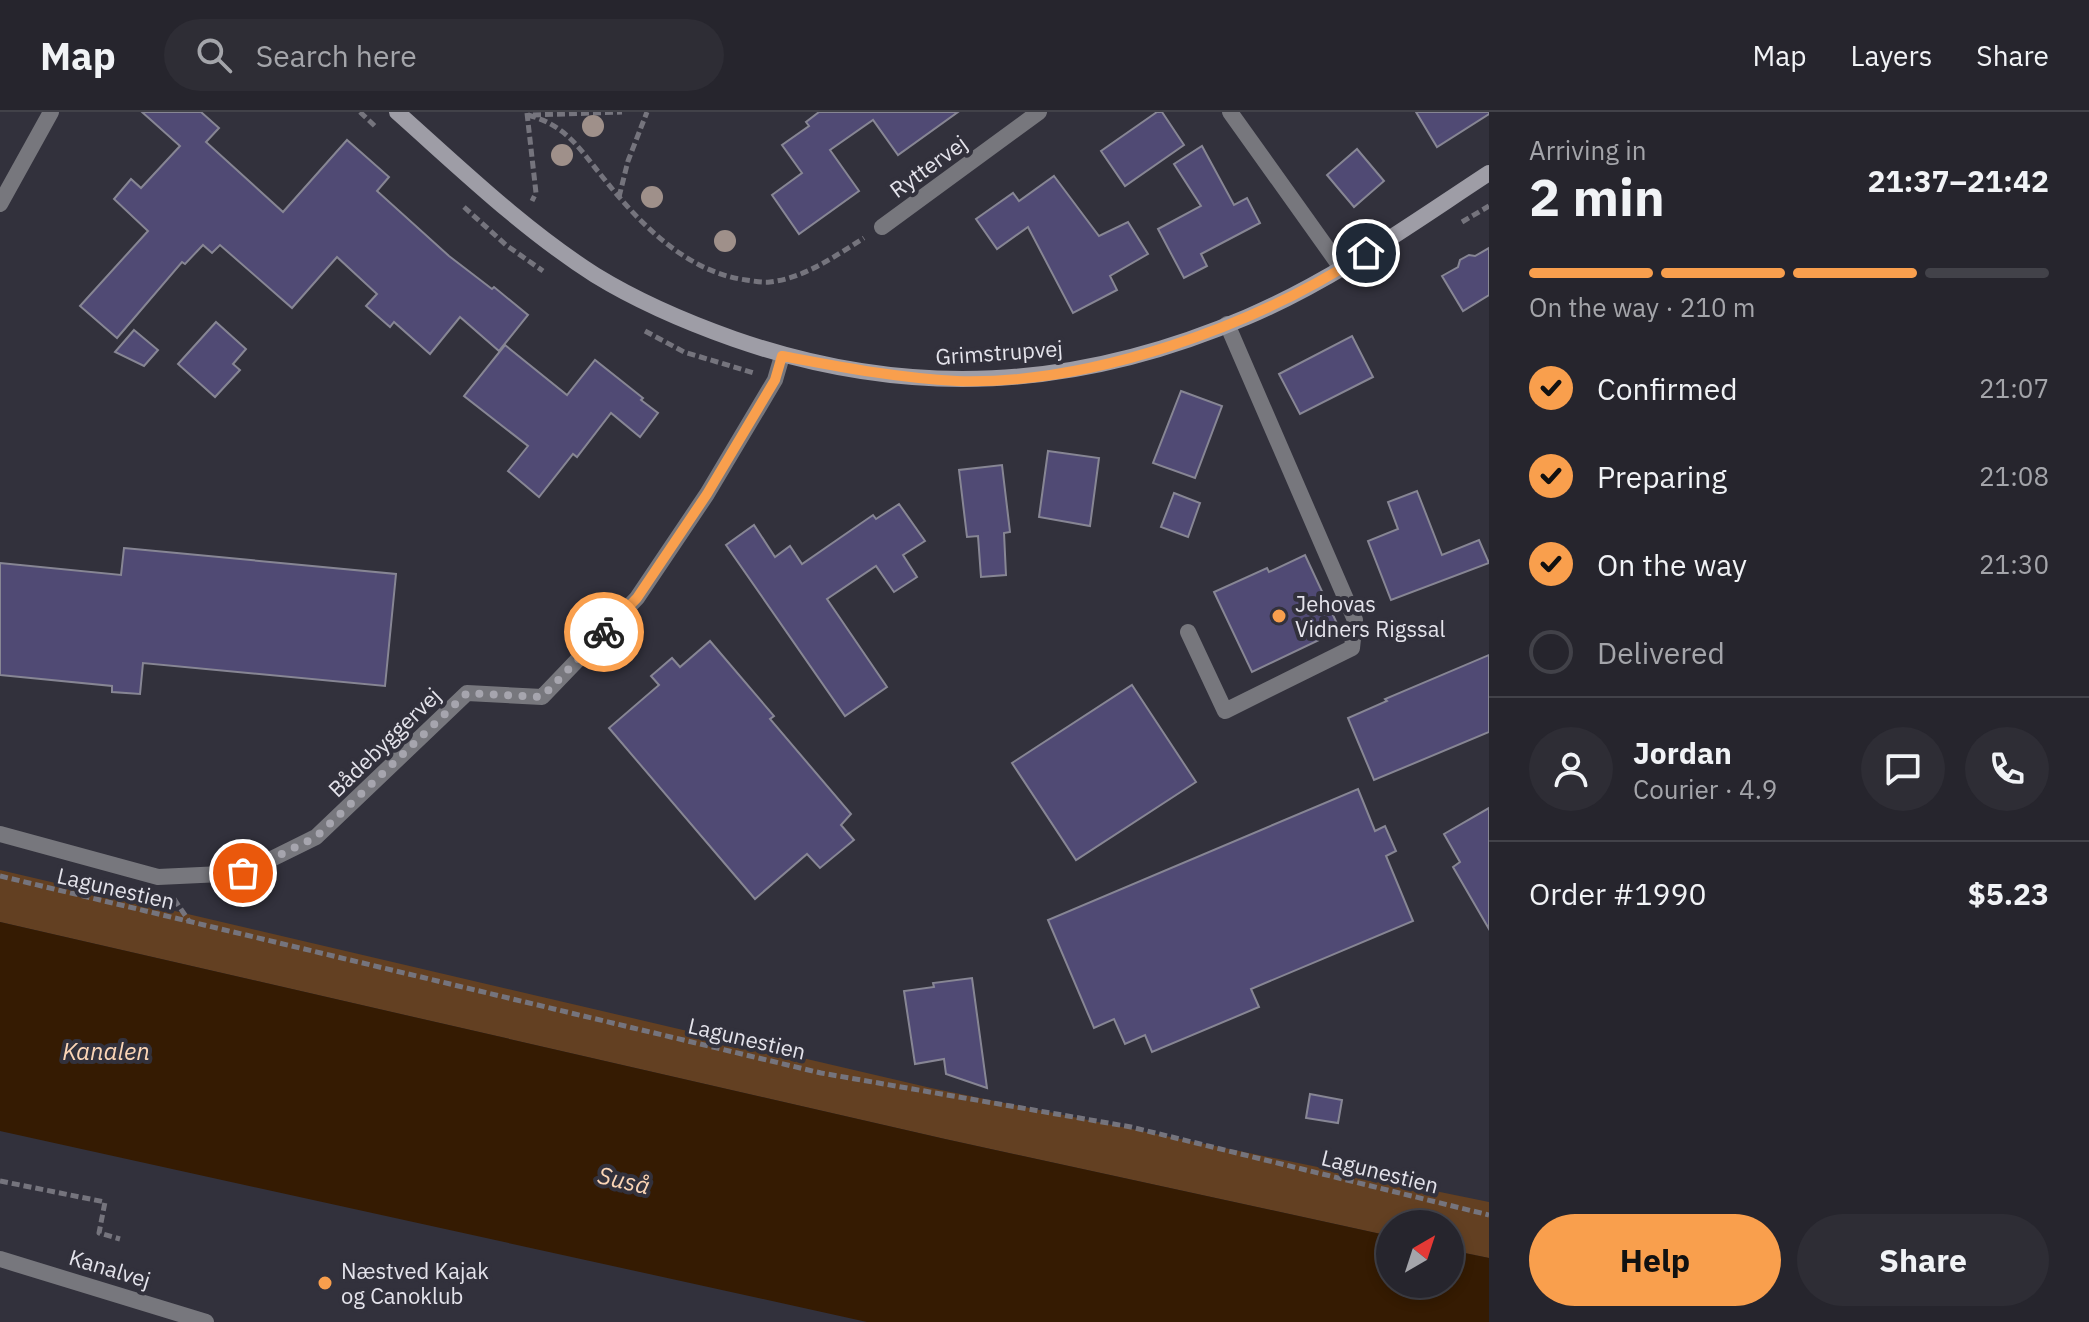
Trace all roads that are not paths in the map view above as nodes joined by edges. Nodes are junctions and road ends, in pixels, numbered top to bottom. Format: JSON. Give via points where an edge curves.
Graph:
{"nodes":[{"id":1,"x":51,"y":112,"type":"edge"},
{"id":2,"x":397,"y":112,"type":"edge"},
{"id":3,"x":1039,"y":112,"type":"edge"},
{"id":4,"x":1230,"y":112,"type":"edge"},
{"id":5,"x":1489,"y":173,"type":"edge"},
{"id":6,"x":0,"y":204,"type":"edge"},
{"id":7,"x":882,"y":227,"type":"road end"},
{"id":8,"x":1342,"y":269,"type":"junction"},
{"id":9,"x":1227,"y":324,"type":"junction"},
{"id":10,"x":782,"y":356,"type":"junction"},
{"id":11,"x":1188,"y":632,"type":"dead end"},
{"id":12,"x":0,"y":834,"type":"edge"},
{"id":13,"x":0,"y":1259,"type":"edge"},
{"id":14,"x":206,"y":1322,"type":"edge"}],
"edges":[{"from":1,"to":6,"type":"street"},
{"from":2,"to":10,"type":"street","name":"Grimstrupvej","via":[[521,223],[596,276],[680,320]]},
{"from":3,"to":7,"type":"street","name":"Ryttervej"},
{"from":4,"to":8,"type":"street"},
{"from":5,"to":8,"type":"street","name":"Grimstrupvej"},
{"from":8,"to":9,"type":"street","name":"Grimstrupvej"},
{"from":9,"to":10,"type":"street","name":"Grimstrupvej","via":[[1136,357],[1038,376],[961,381],[886,376]]},
{"from":9,"to":11,"type":"street","via":[[1355,620],[1352,648],[1225,711]]},
{"from":10,"to":12,"type":"street","name":"Bådebyggervej","via":[[775,380],[707,494],[637,598],[542,697],[467,693],[316,837],[243,873],[158,877]]},
{"from":13,"to":14,"type":"street","name":"Kanalvej"}]}
